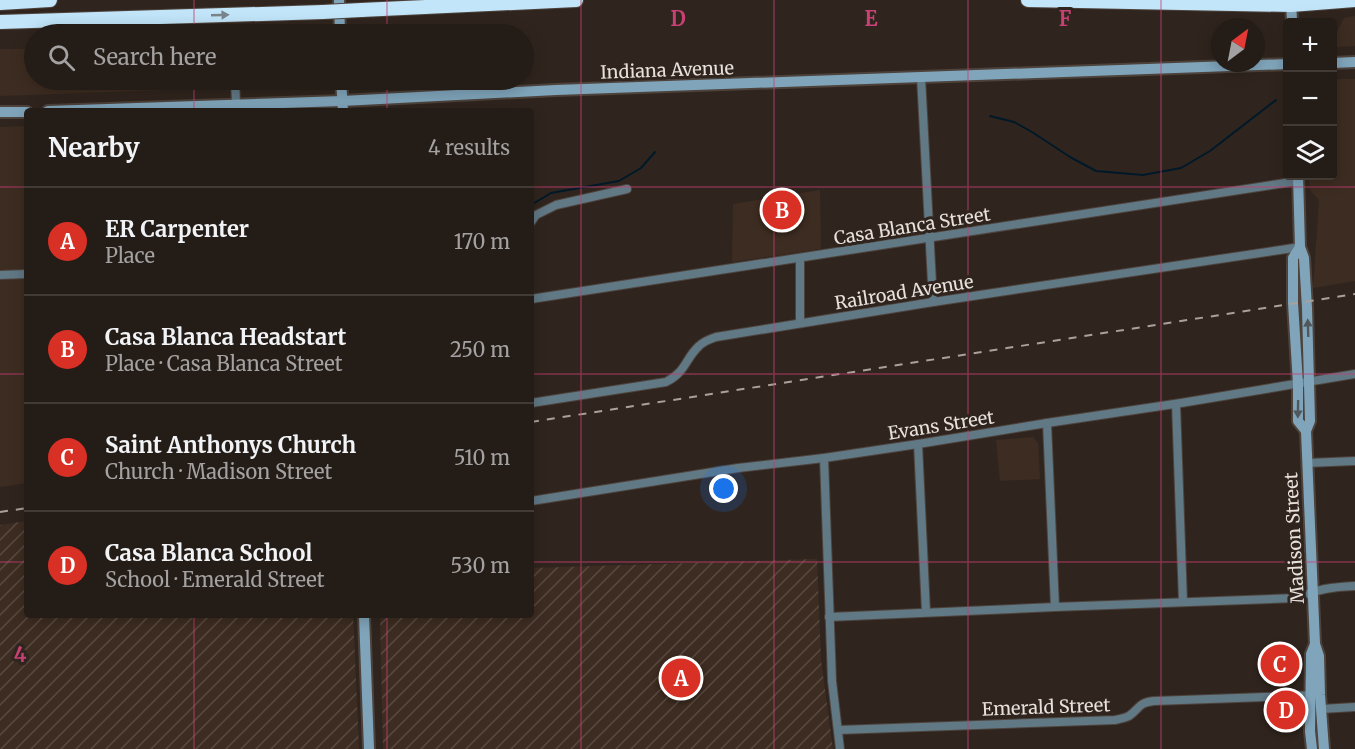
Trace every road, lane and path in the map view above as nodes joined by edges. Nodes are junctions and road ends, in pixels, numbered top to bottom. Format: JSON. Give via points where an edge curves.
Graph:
{"nodes":[{"id":1,"x":50,"y":0,"type":"edge"},
{"id":2,"x":339,"y":0,"type":"edge"},
{"id":3,"x":576,"y":0,"type":"edge"},
{"id":4,"x":1028,"y":0,"type":"edge"},
{"id":5,"x":1355,"y":0,"type":"edge"},
{"id":6,"x":0,"y":3,"type":"edge"},
{"id":7,"x":1291,"y":3,"type":"edge"},
{"id":8,"x":1292,"y":18,"type":"edge"},
{"id":9,"x":0,"y":22,"type":"edge"},
{"id":10,"x":340,"y":24,"type":"edge"},
{"id":11,"x":1355,"y":62,"type":"edge"},
{"id":12,"x":1337,"y":63,"type":"edge"},
{"id":13,"x":1283,"y":64,"type":"edge"},
{"id":14,"x":921,"y":77,"type":"junction"},
{"id":15,"x":235,"y":90,"type":"edge"},
{"id":16,"x":341,"y":90,"type":"edge"},
{"id":17,"x":236,"y":104,"type":"junction"},
{"id":18,"x":342,"y":106,"type":"edge"},
{"id":19,"x":186,"y":108,"type":"edge"},
{"id":20,"x":0,"y":112,"type":"edge"},
{"id":21,"x":24,"y":112,"type":"edge"},
{"id":22,"x":1286,"y":180,"type":"edge"},
{"id":23,"x":1298,"y":180,"type":"edge"},
{"id":24,"x":627,"y":189,"type":"dead end"},
{"id":25,"x":534,"y":218,"type":"edge"},
{"id":26,"x":929,"y":238,"type":"junction"},
{"id":27,"x":1300,"y":247,"type":"junction"},
{"id":28,"x":800,"y":258,"type":"junction"},
{"id":29,"x":24,"y":274,"type":"edge"},
{"id":30,"x":0,"y":275,"type":"edge"},
{"id":31,"x":534,"y":299,"type":"edge"},
{"id":32,"x":933,"y":302,"type":"junction"},
{"id":33,"x":800,"y":323,"type":"junction"},
{"id":34,"x":1355,"y":374,"type":"edge"},
{"id":35,"x":1310,"y":382,"type":"junction"},
{"id":36,"x":1298,"y":384,"type":"junction"},
{"id":37,"x":534,"y":403,"type":"edge"},
{"id":38,"x":1176,"y":404,"type":"junction"},
{"id":39,"x":1047,"y":423,"type":"junction"},
{"id":40,"x":1306,"y":431,"type":"junction"},
{"id":41,"x":918,"y":444,"type":"junction"},
{"id":42,"x":824,"y":458,"type":"junction"},
{"id":43,"x":1355,"y":461,"type":"edge"},
{"id":44,"x":1308,"y":463,"type":"junction"},
{"id":45,"x":534,"y":501,"type":"edge"},
{"id":46,"x":1355,"y":586,"type":"edge"},
{"id":47,"x":1314,"y":591,"type":"junction"},
{"id":48,"x":1183,"y":602,"type":"junction"},
{"id":49,"x":1055,"y":607,"type":"junction"},
{"id":50,"x":926,"y":612,"type":"junction"},
{"id":51,"x":829,"y":617,"type":"junction"},
{"id":52,"x":364,"y":618,"type":"edge"},
{"id":53,"x":1316,"y":695,"type":"junction"},
{"id":54,"x":1355,"y":707,"type":"edge"},
{"id":55,"x":1321,"y":709,"type":"junction"},
{"id":56,"x":838,"y":729,"type":"junction"},
{"id":57,"x":369,"y":749,"type":"edge"},
{"id":58,"x":840,"y":749,"type":"edge"},
{"id":59,"x":1312,"y":749,"type":"edge"},
{"id":60,"x":1324,"y":749,"type":"edge"}],
"edges":[{"from":1,"to":6,"type":"highway"},
{"from":2,"to":10,"type":"main road"},
{"from":9,"to":3,"type":"highway","one_way":true,"bridge":true},
{"from":4,"to":7,"type":"highway"},
{"from":5,"to":7,"type":"highway"},
{"from":7,"to":8,"type":"main road"},
{"from":11,"to":12,"type":"main road"},
{"from":13,"to":14,"type":"main road","name":"Indiana Avenue"},
{"from":14,"to":18,"type":"main road","name":"Indiana Avenue","via":[[567,90]]},
{"from":14,"to":26,"type":"street"},
{"from":15,"to":17,"type":"street"},
{"from":16,"to":18,"type":"main road"},
{"from":17,"to":18,"type":"main road","name":"Indiana Avenue"},
{"from":17,"to":19,"type":"main road","name":"Indiana Avenue"},
{"from":20,"to":21,"type":"main road"},
{"from":22,"to":26,"type":"street","name":"Casa Blanca Street"},
{"from":23,"to":27,"type":"main road","name":"Madison Street"},
{"from":24,"to":25,"type":"street","via":[[556,206]]},
{"from":26,"to":28,"type":"street","name":"Casa Blanca Street"},
{"from":26,"to":32,"type":"street"},
{"from":27,"to":32,"type":"street","name":"Railroad Avenue"},
{"from":35,"to":27,"type":"main road","name":"Madison Street","one_way":true,"via":[[1304,258]]},
{"from":27,"to":36,"type":"main road","name":"Madison Street","via":[[1293,258]]},
{"from":28,"to":31,"type":"street","name":"Casa Blanca Street"},
{"from":28,"to":33,"type":"street"},
{"from":29,"to":30,"type":"street"},
{"from":32,"to":33,"type":"street","name":"Railroad Avenue"},
{"from":33,"to":37,"type":"street","name":"Railroad Avenue","via":[[705,341],[682,371],[666,382]]},
{"from":34,"to":35,"type":"street","name":"Evans Street"},
{"from":35,"to":36,"type":"street","name":"Evans Street"},
{"from":35,"to":40,"type":"main road","name":"Madison Street","via":[[1310,421]]},
{"from":36,"to":38,"type":"street","name":"Evans Street"},
{"from":36,"to":40,"type":"main road","name":"Madison Street","one_way":true,"via":[[1298,421]]},
{"from":38,"to":39,"type":"street","name":"Evans Street"},
{"from":38,"to":48,"type":"street"},
{"from":39,"to":41,"type":"street","name":"Evans Street"},
{"from":39,"to":49,"type":"street"},
{"from":40,"to":44,"type":"main road","name":"Madison Street"},
{"from":41,"to":42,"type":"street","name":"Evans Street"},
{"from":41,"to":50,"type":"street"},
{"from":42,"to":45,"type":"street","name":"Evans Street"},
{"from":42,"to":51,"type":"street"},
{"from":43,"to":44,"type":"street"},
{"from":44,"to":47,"type":"main road","name":"Madison Street"},
{"from":46,"to":47,"type":"street"},
{"from":47,"to":48,"type":"street","via":[[1296,598]]},
{"from":47,"to":53,"type":"main road","name":"Madison Street","via":[[1315,644],[1311,654]]},
{"from":48,"to":49,"type":"street"},
{"from":49,"to":50,"type":"street"},
{"from":50,"to":51,"type":"street"},
{"from":51,"to":56,"type":"street"},
{"from":52,"to":57,"type":"main road"},
{"from":53,"to":55,"type":"main road","name":"Madison Street"},
{"from":53,"to":56,"type":"street","name":"Emerald Street","via":[[1145,702],[1128,717],[1115,720]]},
{"from":53,"to":59,"type":"main road","name":"Madison Street","via":[[1310,731]]},
{"from":54,"to":55,"type":"street"},
{"from":55,"to":60,"type":"main road","name":"Madison Street"},
{"from":56,"to":58,"type":"street"}]}
